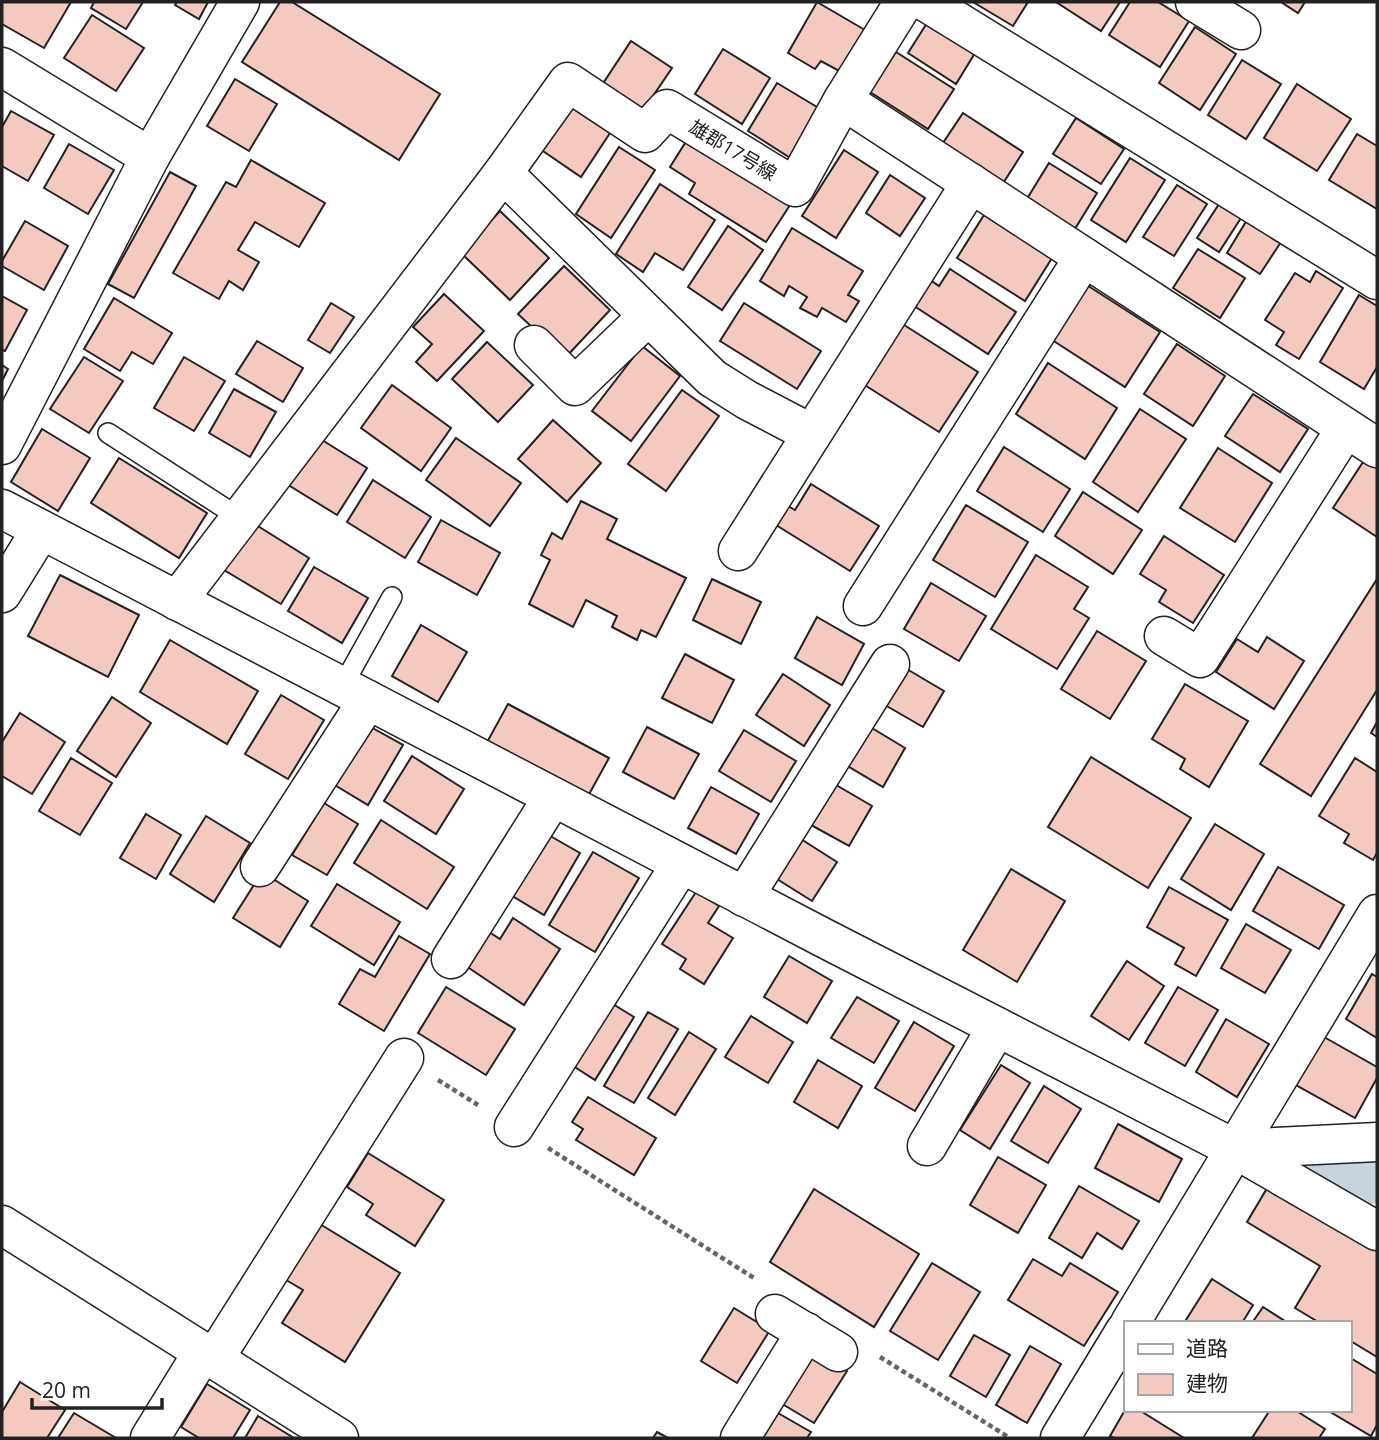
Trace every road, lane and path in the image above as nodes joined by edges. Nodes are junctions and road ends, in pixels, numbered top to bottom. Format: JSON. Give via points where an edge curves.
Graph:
{"nodes":[{"id":1,"x":240,"y":2,"type":"edge"},
{"id":2,"x":905,"y":2,"type":"edge"},
{"id":3,"x":926,"y":2,"type":"edge"},
{"id":4,"x":1195,"y":2,"type":"edge"},
{"id":5,"x":1241,"y":30,"type":"dead end"},
{"id":6,"x":2,"y":67,"type":"edge"},
{"id":7,"x":843,"y":100,"type":"junction"},
{"id":8,"x":150,"y":157,"type":"junction"},
{"id":9,"x":503,"y":173,"type":"junction"},
{"id":10,"x":971,"y":183,"type":"junction"},
{"id":11,"x":1084,"y":257,"type":"junction"},
{"id":12,"x":1374,"y":271,"type":"edge"},
{"id":13,"x":648,"y":316,"type":"junction"},
{"id":14,"x":534,"y":345,"type":"dead end"},
{"id":15,"x":108,"y":433,"type":"dead end"},
{"id":16,"x":812,"y":434,"type":"junction"},
{"id":17,"x":1362,"y":438,"type":"edge"},
{"id":18,"x":2,"y":444,"type":"edge"},
{"id":19,"x":2,"y":509,"type":"edge"},
{"id":20,"x":240,"y":518,"type":"junction"},
{"id":21,"x":41,"y":530,"type":"junction"},
{"id":22,"x":738,"y":551,"type":"dead end"},
{"id":23,"x":2,"y":593,"type":"edge"},
{"id":24,"x":392,"y":597,"type":"dead end"},
{"id":25,"x":177,"y":601,"type":"junction"},
{"id":26,"x":863,"y":606,"type":"dead end"},
{"id":27,"x":1164,"y":636,"type":"dead end"},
{"id":28,"x":890,"y":664,"type":"dead end"},
{"id":29,"x":355,"y":693,"type":"junction"},
{"id":30,"x":553,"y":797,"type":"junction"},
{"id":31,"x":681,"y":864,"type":"junction"},
{"id":32,"x":260,"y":867,"type":"dead end"},
{"id":33,"x":744,"y":897,"type":"junction"},
{"id":34,"x":1375,"y":922,"type":"edge"},
{"id":35,"x":452,"y":959,"type":"dead end"},
{"id":36,"x":997,"y":1027,"type":"junction"},
{"id":37,"x":404,"y":1058,"type":"joint"},
{"id":38,"x":514,"y":1127,"type":"junction"},
{"id":39,"x":1377,"y":1142,"type":"edge"},
{"id":40,"x":927,"y":1146,"type":"dead end"},
{"id":41,"x":1235,"y":1149,"type":"junction"},
{"id":42,"x":2,"y":1224,"type":"edge"},
{"id":43,"x":1377,"y":1231,"type":"edge"},
{"id":44,"x":781,"y":1310,"type":"junction"},
{"id":45,"x":1131,"y":1321,"type":"edge"},
{"id":46,"x":1124,"y":1333,"type":"edge"},
{"id":47,"x":838,"y":1352,"type":"dead end"},
{"id":48,"x":208,"y":1355,"type":"junction"},
{"id":49,"x":880,"y":1357,"type":"dead end"},
{"id":50,"x":150,"y":1438,"type":"edge"},
{"id":51,"x":339,"y":1438,"type":"edge"},
{"id":52,"x":740,"y":1438,"type":"edge"},
{"id":53,"x":1010,"y":1438,"type":"edge"},
{"id":54,"x":1060,"y":1438,"type":"edge"}],
"edges":[{"from":1,"to":8,"type":"street"},
{"from":2,"to":7,"type":"street","name":"雄郡17号線"},
{"from":3,"to":12,"type":"street"},
{"from":4,"to":5,"type":"street"},
{"from":6,"to":8,"type":"street"},
{"from":7,"to":9,"type":"street","name":"雄郡17号線","via":[[795,187],[667,109],[645,134],[568,82]]},
{"from":7,"to":10,"type":"street"},
{"from":8,"to":18,"type":"street"},
{"from":9,"to":13,"type":"street"},
{"from":9,"to":20,"type":"street"},
{"from":10,"to":11,"type":"street"},
{"from":10,"to":16,"type":"street"},
{"from":11,"to":17,"type":"street"},
{"from":11,"to":26,"type":"street"},
{"from":13,"to":14,"type":"street","via":[[576,386]]},
{"from":13,"to":16,"type":"street","via":[[712,378]]},
{"from":15,"to":20,"type":"lane"},
{"from":16,"to":22,"type":"street"},
{"from":17,"to":27,"type":"street","via":[[1200,658]]},
{"from":19,"to":21,"type":"street"},
{"from":20,"to":25,"type":"street"},
{"from":21,"to":23,"type":"street"},
{"from":21,"to":25,"type":"street"},
{"from":24,"to":29,"type":"lane"},
{"from":25,"to":29,"type":"street"},
{"from":28,"to":33,"type":"street"},
{"from":29,"to":30,"type":"street"},
{"from":29,"to":32,"type":"street"},
{"from":30,"to":31,"type":"street"},
{"from":30,"to":35,"type":"street"},
{"from":31,"to":33,"type":"street"},
{"from":31,"to":38,"type":"street"},
{"from":33,"to":36,"type":"street"},
{"from":34,"to":41,"type":"street"},
{"from":36,"to":40,"type":"street"},
{"from":36,"to":41,"type":"street"},
{"from":37,"to":38,"type":"path"},
{"from":37,"to":48,"type":"street"},
{"from":38,"to":44,"type":"path"},
{"from":39,"to":41,"type":"street"},
{"from":41,"to":43,"type":"street"},
{"from":41,"to":45,"type":"street"},
{"from":42,"to":48,"type":"street"},
{"from":44,"to":47,"type":"street"},
{"from":44,"to":52,"type":"street"},
{"from":46,"to":54,"type":"street"},
{"from":48,"to":50,"type":"street"},
{"from":48,"to":51,"type":"street"},
{"from":49,"to":53,"type":"path"}]}
